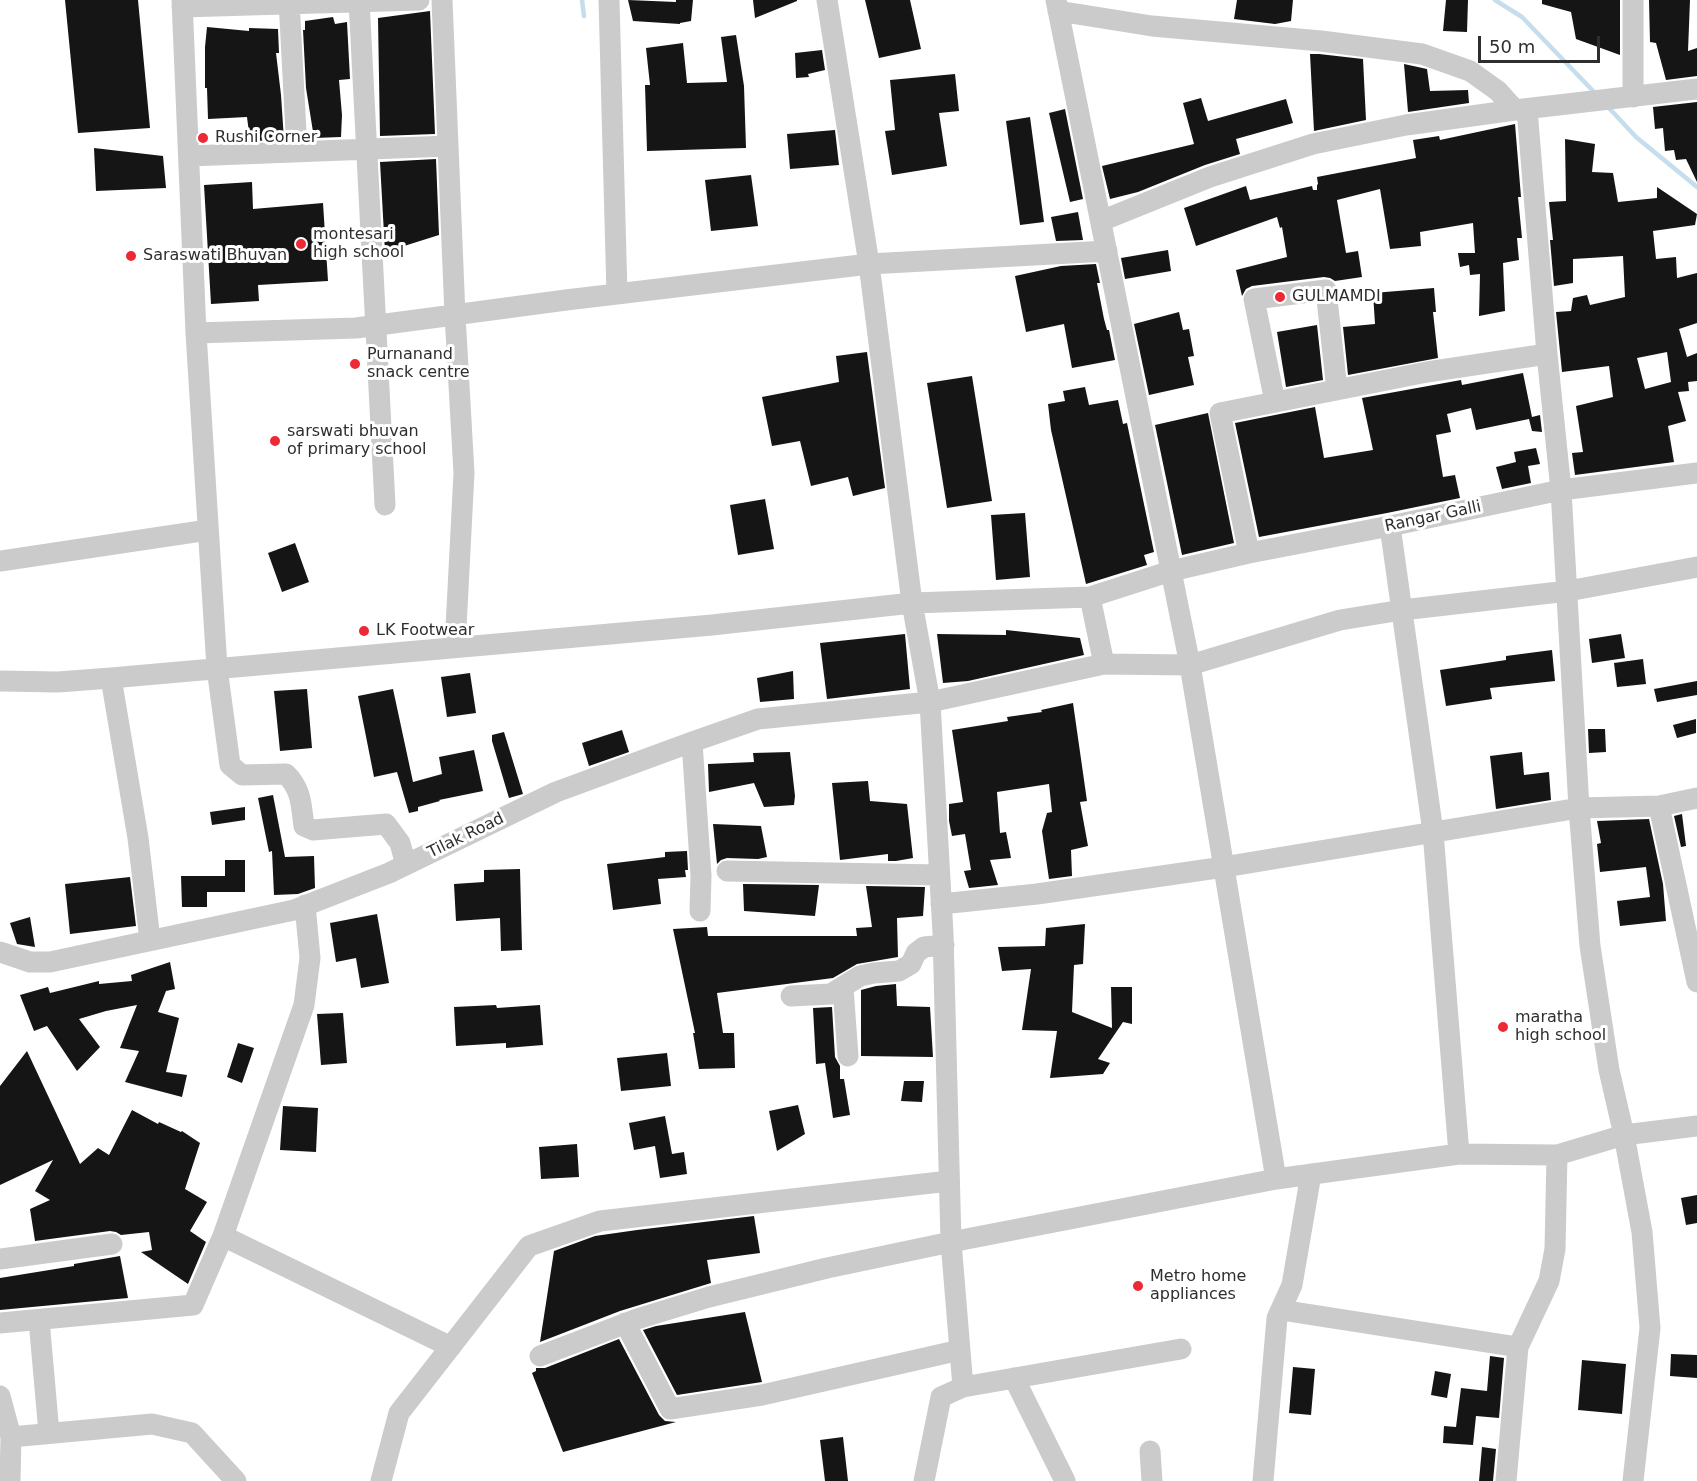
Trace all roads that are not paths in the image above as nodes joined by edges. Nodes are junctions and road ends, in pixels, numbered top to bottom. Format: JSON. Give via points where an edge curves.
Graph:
{"nodes":[{"id":1,"x":419,"y":0,"type":"edge"},
{"id":2,"x":442,"y":0,"type":"edge"},
{"id":3,"x":609,"y":0,"type":"edge"},
{"id":4,"x":827,"y":0,"type":"edge"},
{"id":5,"x":1633,"y":0,"type":"edge"},
{"id":6,"x":359,"y":1,"type":"edge"},
{"id":7,"x":289,"y":2,"type":"edge"},
{"id":8,"x":182,"y":4,"type":"edge"},
{"id":9,"x":1057,"y":5,"type":"edge"},
{"id":10,"x":1697,"y":89,"type":"edge"},
{"id":11,"x":1633,"y":97,"type":"junction"},
{"id":12,"x":1529,"y":109,"type":"junction"},
{"id":13,"x":448,"y":146,"type":"junction"},
{"id":14,"x":366,"y":148,"type":"junction"},
{"id":15,"x":297,"y":151,"type":"junction"},
{"id":16,"x":189,"y":156,"type":"junction"},
{"id":17,"x":1101,"y":221,"type":"junction"},
{"id":18,"x":1107,"y":251,"type":"junction"},
{"id":19,"x":869,"y":264,"type":"junction"},
{"id":20,"x":617,"y":294,"type":"junction"},
{"id":21,"x":455,"y":315,"type":"junction"},
{"id":22,"x":375,"y":325,"type":"junction"},
{"id":23,"x":195,"y":333,"type":"junction"},
{"id":24,"x":1547,"y":354,"type":"junction"},
{"id":25,"x":1337,"y":390,"type":"junction"},
{"id":26,"x":1275,"y":402,"type":"junction"},
{"id":27,"x":1697,"y":472,"type":"edge"},
{"id":28,"x":1562,"y":490,"type":"junction"},
{"id":29,"x":385,"y":505,"type":"dead end"},
{"id":30,"x":1390,"y":526,"type":"junction"},
{"id":31,"x":208,"y":530,"type":"junction"},
{"id":32,"x":1249,"y":553,"type":"junction"},
{"id":33,"x":0,"y":561,"type":"edge"},
{"id":34,"x":1697,"y":567,"type":"edge"},
{"id":35,"x":1171,"y":571,"type":"junction"},
{"id":36,"x":1568,"y":591,"type":"junction"},
{"id":37,"x":1090,"y":597,"type":"junction"},
{"id":38,"x":912,"y":603,"type":"junction"},
{"id":39,"x":1402,"y":610,"type":"junction"},
{"id":40,"x":455,"y":647,"type":"junction"},
{"id":41,"x":1104,"y":664,"type":"junction"},
{"id":42,"x":1190,"y":665,"type":"junction"},
{"id":43,"x":217,"y":668,"type":"junction"},
{"id":44,"x":111,"y":678,"type":"junction"},
{"id":45,"x":0,"y":681,"type":"edge"},
{"id":46,"x":930,"y":702,"type":"junction"},
{"id":47,"x":692,"y":742,"type":"junction"},
{"id":48,"x":1697,"y":798,"type":"edge"},
{"id":49,"x":1659,"y":806,"type":"junction"},
{"id":50,"x":1579,"y":808,"type":"junction"},
{"id":51,"x":1433,"y":832,"type":"junction"},
{"id":52,"x":406,"y":865,"type":"junction"},
{"id":53,"x":1224,"y":867,"type":"junction"},
{"id":54,"x":727,"y":872,"type":"dead end"},
{"id":55,"x":939,"y":876,"type":"junction"},
{"id":56,"x":940,"y":904,"type":"junction"},
{"id":57,"x":305,"y":905,"type":"junction"},
{"id":58,"x":700,"y":911,"type":"dead end"},
{"id":59,"x":150,"y":940,"type":"junction"},
{"id":60,"x":944,"y":945,"type":"junction"},
{"id":61,"x":0,"y":952,"type":"edge"},
{"id":62,"x":1697,"y":982,"type":"edge"},
{"id":63,"x":843,"y":988,"type":"junction"},
{"id":64,"x":791,"y":996,"type":"dead end"},
{"id":65,"x":848,"y":1056,"type":"dead end"},
{"id":66,"x":1697,"y":1126,"type":"edge"},
{"id":67,"x":1624,"y":1135,"type":"junction"},
{"id":68,"x":1459,"y":1154,"type":"junction"},
{"id":69,"x":1557,"y":1155,"type":"junction"},
{"id":70,"x":1311,"y":1174,"type":"junction"},
{"id":71,"x":1276,"y":1179,"type":"junction"},
{"id":72,"x":949,"y":1181,"type":"junction"},
{"id":73,"x":223,"y":1236,"type":"junction"},
{"id":74,"x":951,"y":1242,"type":"junction"},
{"id":75,"x":112,"y":1244,"type":"dead end"},
{"id":76,"x":0,"y":1259,"type":"edge"},
{"id":77,"x":1281,"y":1310,"type":"junction"},
{"id":78,"x":39,"y":1320,"type":"junction"},
{"id":79,"x":0,"y":1323,"type":"edge"},
{"id":80,"x":625,"y":1323,"type":"junction"},
{"id":81,"x":457,"y":1339,"type":"junction"},
{"id":82,"x":1518,"y":1347,"type":"junction"},
{"id":83,"x":1180,"y":1349,"type":"dead end"},
{"id":84,"x":960,"y":1350,"type":"junction"},
{"id":85,"x":540,"y":1356,"type":"dead end"},
{"id":86,"x":1014,"y":1378,"type":"junction"},
{"id":87,"x":963,"y":1387,"type":"junction"},
{"id":88,"x":0,"y":1396,"type":"edge"},
{"id":89,"x":49,"y":1433,"type":"junction"},
{"id":90,"x":11,"y":1437,"type":"junction"},
{"id":91,"x":1150,"y":1451,"type":"dead end"},
{"id":92,"x":7,"y":1477,"type":"edge"},
{"id":93,"x":236,"y":1481,"type":"edge"},
{"id":94,"x":381,"y":1481,"type":"edge"},
{"id":95,"x":924,"y":1481,"type":"edge"},
{"id":96,"x":1065,"y":1481,"type":"edge"},
{"id":97,"x":1152,"y":1481,"type":"edge"},
{"id":98,"x":1263,"y":1481,"type":"edge"},
{"id":99,"x":1506,"y":1481,"type":"edge"},
{"id":100,"x":1633,"y":1481,"type":"edge"}],
"edges":[{"from":1,"to":6,"type":"street"},
{"from":2,"to":13,"type":"street"},
{"from":3,"to":20,"type":"street"},
{"from":4,"to":19,"type":"street"},
{"from":5,"to":11,"type":"street"},
{"from":6,"to":7,"type":"street"},
{"from":6,"to":14,"type":"street"},
{"from":7,"to":8,"type":"street"},
{"from":7,"to":15,"type":"street"},
{"from":8,"to":16,"type":"street"},
{"from":9,"to":12,"type":"street","via":[[1152,26],[1422,54],[1470,71]]},
{"from":9,"to":17,"type":"street"},
{"from":10,"to":11,"type":"street"},
{"from":11,"to":12,"type":"street"},
{"from":12,"to":17,"type":"street","via":[[1313,144],[1210,177]]},
{"from":12,"to":24,"type":"street"},
{"from":13,"to":14,"type":"street"},
{"from":13,"to":21,"type":"street"},
{"from":14,"to":15,"type":"street"},
{"from":14,"to":22,"type":"street"},
{"from":15,"to":16,"type":"street"},
{"from":16,"to":23,"type":"street"},
{"from":17,"to":18,"type":"street"},
{"from":18,"to":19,"type":"street"},
{"from":18,"to":35,"type":"street"},
{"from":19,"to":20,"type":"street"},
{"from":19,"to":38,"type":"street"},
{"from":20,"to":21,"type":"street"},
{"from":21,"to":22,"type":"street"},
{"from":21,"to":40,"type":"street","via":[[464,473]]},
{"from":22,"to":23,"type":"street"},
{"from":22,"to":29,"type":"street"},
{"from":23,"to":31,"type":"street"},
{"from":24,"to":25,"type":"street"},
{"from":24,"to":28,"type":"street"},
{"from":25,"to":26,"type":"street"},
{"from":25,"to":26,"type":"street","via":[[1326,290],[1254,299]]},
{"from":26,"to":32,"type":"street","via":[[1220,413]]},
{"from":27,"to":28,"type":"street","name":"Rangar Galli"},
{"from":28,"to":30,"type":"street","name":"Rangar Galli"},
{"from":28,"to":36,"type":"street"},
{"from":30,"to":32,"type":"street","name":"Rangar Galli"},
{"from":30,"to":39,"type":"street"},
{"from":31,"to":33,"type":"street"},
{"from":31,"to":43,"type":"street"},
{"from":32,"to":35,"type":"street","name":"Rangar Galli"},
{"from":34,"to":36,"type":"street","name":"Tilak Road"},
{"from":35,"to":37,"type":"street","name":"Rangar Galli"},
{"from":35,"to":42,"type":"street"},
{"from":36,"to":39,"type":"street","name":"Tilak Road"},
{"from":36,"to":50,"type":"street"},
{"from":37,"to":38,"type":"street","name":"Rangar Galli"},
{"from":37,"to":41,"type":"street"},
{"from":38,"to":40,"type":"street","name":"Rangar Galli"},
{"from":38,"to":46,"type":"street"},
{"from":39,"to":42,"type":"street","name":"Tilak Road","via":[[1340,620]]},
{"from":39,"to":51,"type":"street"},
{"from":40,"to":43,"type":"street","name":"Rangar Galli"},
{"from":41,"to":42,"type":"street","name":"Tilak Road"},
{"from":41,"to":46,"type":"street","name":"Tilak Road"},
{"from":42,"to":53,"type":"street"},
{"from":43,"to":44,"type":"street","name":"Rangar Galli"},
{"from":43,"to":52,"type":"street","via":[[230,765],[242,775],[285,774],[299,791],[304,826],[313,830],[386,824],[400,843]]},
{"from":44,"to":45,"type":"street","name":"Rangar Galli"},
{"from":44,"to":59,"type":"street","via":[[138,838]]},
{"from":46,"to":47,"type":"street","name":"Tilak Road","via":[[758,719]]},
{"from":46,"to":55,"type":"street"},
{"from":47,"to":52,"type":"street","name":"Tilak Road","via":[[556,792]]},
{"from":47,"to":58,"type":"street"},
{"from":48,"to":49,"type":"street"},
{"from":49,"to":50,"type":"street"},
{"from":49,"to":62,"type":"street"},
{"from":50,"to":51,"type":"street"},
{"from":50,"to":67,"type":"street","via":[[1590,946],[1609,1070]]},
{"from":51,"to":53,"type":"street"},
{"from":51,"to":68,"type":"street"},
{"from":52,"to":57,"type":"street","name":"Tilak Road"},
{"from":53,"to":56,"type":"street"},
{"from":53,"to":71,"type":"street"},
{"from":54,"to":55,"type":"street"},
{"from":55,"to":56,"type":"street"},
{"from":56,"to":60,"type":"street"},
{"from":57,"to":59,"type":"street","name":"Tilak Road"},
{"from":57,"to":73,"type":"street","via":[[310,958],[304,1005]]},
{"from":59,"to":61,"type":"street","name":"Tilak Road","via":[[50,962],[30,962]]},
{"from":60,"to":63,"type":"street","via":[[924,948],[899,971],[860,976]]},
{"from":60,"to":72,"type":"street"},
{"from":63,"to":64,"type":"street","via":[[831,994]]},
{"from":63,"to":65,"type":"street"},
{"from":66,"to":67,"type":"street"},
{"from":67,"to":69,"type":"street"},
{"from":67,"to":100,"type":"street","via":[[1642,1232],[1650,1328]]},
{"from":68,"to":69,"type":"street"},
{"from":68,"to":70,"type":"street"},
{"from":69,"to":82,"type":"street","via":[[1555,1249],[1549,1281]]},
{"from":70,"to":71,"type":"street"},
{"from":70,"to":77,"type":"street","via":[[1292,1285]]},
{"from":71,"to":74,"type":"street"},
{"from":72,"to":74,"type":"street"},
{"from":72,"to":81,"type":"street","via":[[600,1221],[529,1246]]},
{"from":73,"to":78,"type":"street","via":[[193,1305]]},
{"from":73,"to":81,"type":"street"},
{"from":74,"to":80,"type":"street","via":[[709,1297]]},
{"from":74,"to":84,"type":"street"},
{"from":75,"to":76,"type":"street"},
{"from":77,"to":82,"type":"street"},
{"from":77,"to":98,"type":"street","via":[[1277,1318]]},
{"from":78,"to":79,"type":"street"},
{"from":78,"to":89,"type":"street"},
{"from":80,"to":84,"type":"street","via":[[670,1408],[762,1395]]},
{"from":80,"to":85,"type":"street"},
{"from":81,"to":94,"type":"street","via":[[399,1413]]},
{"from":82,"to":99,"type":"street"},
{"from":83,"to":86,"type":"street"},
{"from":84,"to":87,"type":"street"},
{"from":86,"to":87,"type":"street"},
{"from":86,"to":96,"type":"street"},
{"from":87,"to":95,"type":"street","via":[[941,1397]]},
{"from":88,"to":90,"type":"street"},
{"from":89,"to":90,"type":"street"},
{"from":89,"to":93,"type":"street","via":[[152,1424],[192,1433]]},
{"from":90,"to":92,"type":"street"},
{"from":91,"to":97,"type":"street"}]}
